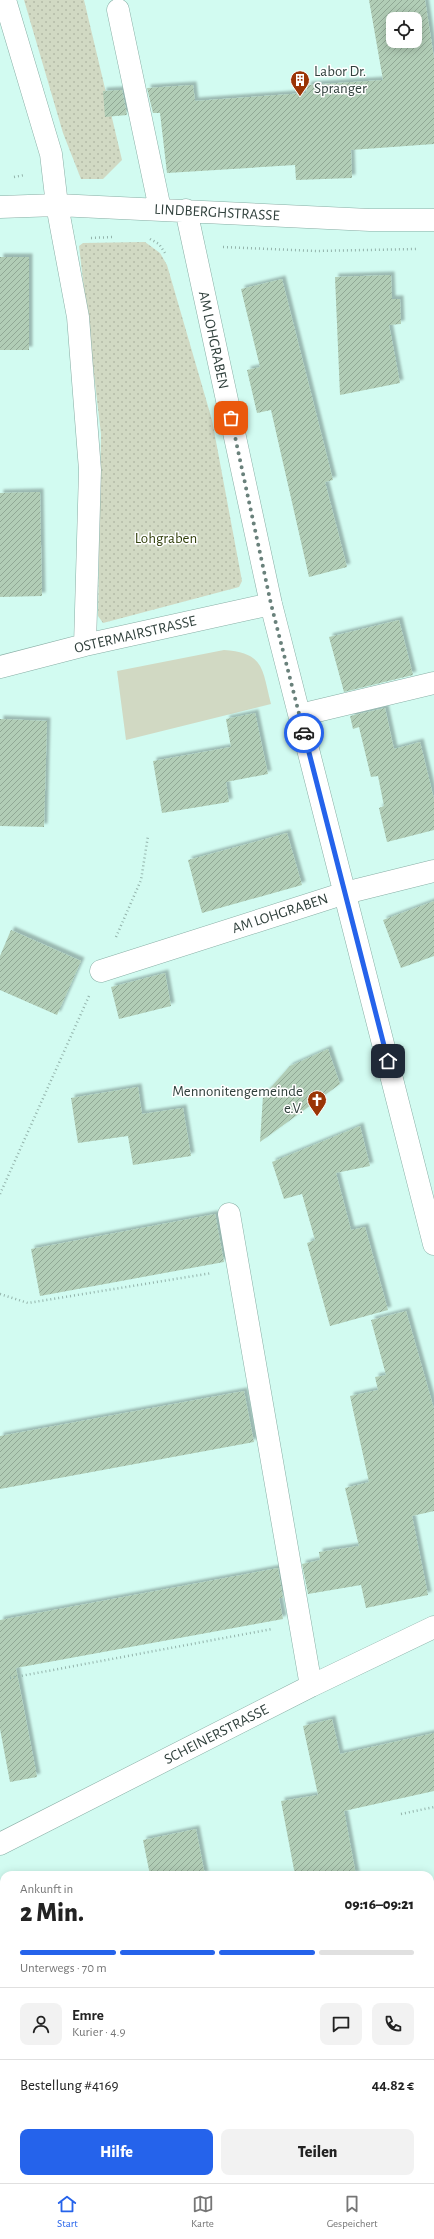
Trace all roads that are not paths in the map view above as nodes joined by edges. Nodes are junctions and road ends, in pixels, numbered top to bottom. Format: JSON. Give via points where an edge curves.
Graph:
{"nodes":[{"id":1,"x":5,"y":0,"type":"edge"},
{"id":2,"x":118,"y":10,"type":"dead end"},
{"id":3,"x":58,"y":205,"type":"junction"},
{"id":4,"x":0,"y":207,"type":"edge"},
{"id":5,"x":160,"y":209,"type":"junction"},
{"id":6,"x":186,"y":210,"type":"junction"},
{"id":7,"x":434,"y":220,"type":"edge"},
{"id":8,"x":271,"y":604,"type":"junction"},
{"id":9,"x":85,"y":645,"type":"junction"},
{"id":10,"x":0,"y":667,"type":"edge"},
{"id":11,"x":434,"y":683,"type":"edge"},
{"id":12,"x":300,"y":715,"type":"junction"},
{"id":13,"x":434,"y":871,"type":"edge"},
{"id":14,"x":345,"y":892,"type":"junction"},
{"id":15,"x":101,"y":971,"type":"road end"},
{"id":16,"x":229,"y":1214,"type":"dead end"},
{"id":17,"x":434,"y":1244,"type":"edge"},
{"id":18,"x":434,"y":1627,"type":"edge"},
{"id":19,"x":311,"y":1686,"type":"junction"},
{"id":20,"x":0,"y":1844,"type":"edge"}],
"edges":[{"from":1,"to":3,"type":"street","via":[[51,154]]},
{"from":2,"to":5,"type":"street"},
{"from":3,"to":4,"type":"street","name":"LINDBERGHSTRASSE"},
{"from":3,"to":5,"type":"street","name":"LINDBERGHSTRASSE"},
{"from":3,"to":9,"type":"street","via":[[78,317],[90,470]]},
{"from":5,"to":6,"type":"street","name":"LINDBERGHSTRASSE"},
{"from":6,"to":7,"type":"street","name":"LINDBERGHSTRASSE","via":[[370,220]]},
{"from":6,"to":8,"type":"street","name":"AM LOHGRABEN"},
{"from":8,"to":9,"type":"street","name":"OSTERMAIRSTRASSE"},
{"from":8,"to":12,"type":"street","name":"AM LOHGRABEN"},
{"from":9,"to":10,"type":"street","name":"OSTERMAIRSTRASSE"},
{"from":11,"to":12,"type":"street"},
{"from":12,"to":14,"type":"street","name":"AM LOHGRABEN"},
{"from":13,"to":14,"type":"street"},
{"from":14,"to":15,"type":"street","name":"AM LOHGRABEN"},
{"from":14,"to":17,"type":"street"},
{"from":16,"to":19,"type":"street"},
{"from":18,"to":19,"type":"street","name":"SCHEINERSTRASSE"},
{"from":19,"to":20,"type":"street","name":"SCHEINERSTRASSE"}]}
